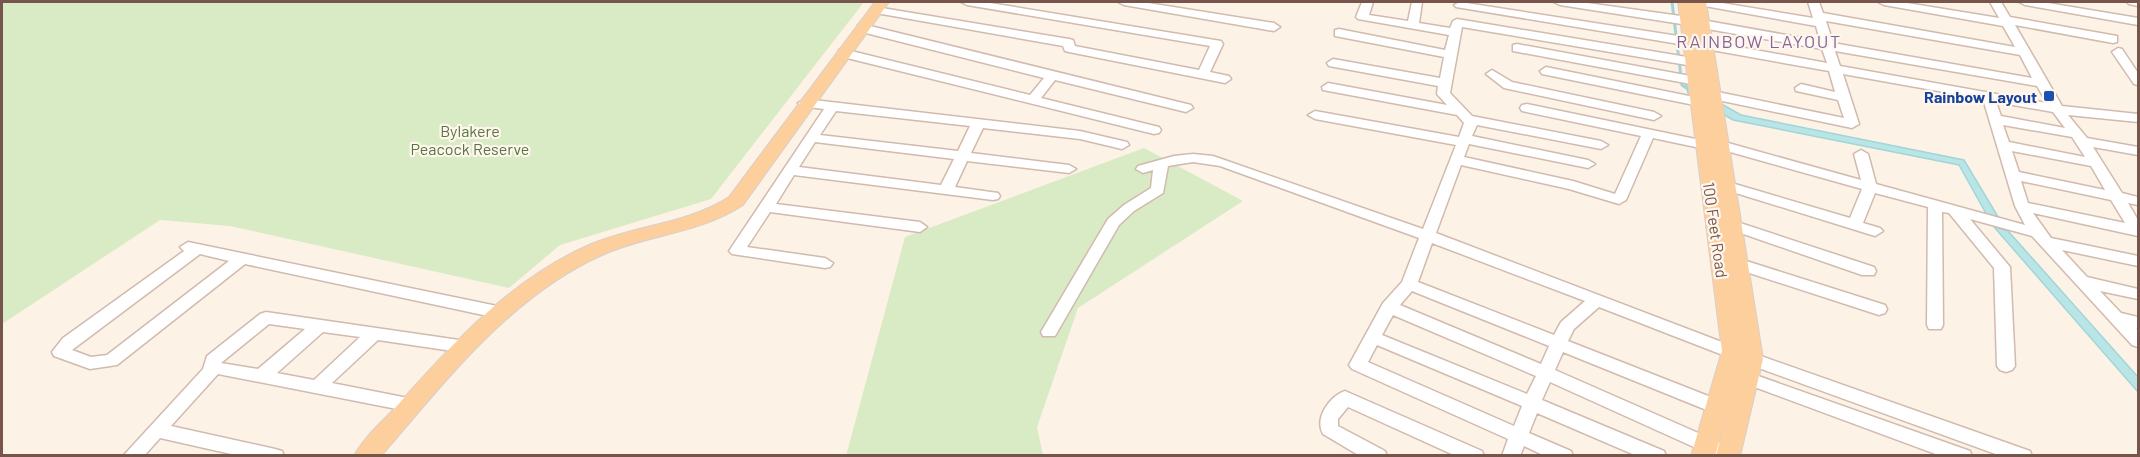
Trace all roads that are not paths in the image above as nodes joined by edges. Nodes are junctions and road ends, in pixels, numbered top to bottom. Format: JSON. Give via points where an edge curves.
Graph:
{"nodes":[{"id":1,"x":967,"y":2,"type":"edge"},
{"id":2,"x":1124,"y":2,"type":"edge"},
{"id":3,"x":1366,"y":2,"type":"edge"},
{"id":4,"x":1417,"y":2,"type":"edge"},
{"id":5,"x":1560,"y":2,"type":"edge"},
{"id":6,"x":1685,"y":2,"type":"edge"},
{"id":7,"x":1699,"y":2,"type":"edge"},
{"id":8,"x":1884,"y":2,"type":"edge"},
{"id":9,"x":1996,"y":2,"type":"edge"},
{"id":10,"x":2025,"y":2,"type":"edge"},
{"id":11,"x":2133,"y":2,"type":"edge"},
{"id":12,"x":1460,"y":3,"type":"edge"},
{"id":13,"x":2139,"y":3,"type":"edge"},
{"id":14,"x":879,"y":6,"type":"edge"},
{"id":15,"x":1814,"y":9,"type":"edge"},
{"id":16,"x":2007,"y":21,"type":"junction"},
{"id":17,"x":1085,"y":22,"type":"junction"},
{"id":18,"x":1695,"y":22,"type":"junction"},
{"id":19,"x":2139,"y":22,"type":"edge"},
{"id":20,"x":1413,"y":25,"type":"junction"},
{"id":21,"x":1274,"y":27,"type":"dead end"},
{"id":22,"x":862,"y":28,"type":"junction"},
{"id":23,"x":1456,"y":28,"type":"junction"},
{"id":24,"x":1339,"y":33,"type":"dead end"},
{"id":25,"x":2113,"y":39,"type":"dead end"},
{"id":26,"x":1069,"y":43,"type":"junction"},
{"id":27,"x":1698,"y":43,"type":"junction"},
{"id":28,"x":1826,"y":44,"type":"junction"},
{"id":29,"x":1516,"y":48,"type":"dead end"},
{"id":30,"x":2024,"y":52,"type":"junction"},
{"id":31,"x":2118,"y":52,"type":"dead end"},
{"id":32,"x":843,"y":53,"type":"junction"},
{"id":33,"x":1450,"y":55,"type":"junction"},
{"id":34,"x":1693,"y":62,"type":"junction"},
{"id":35,"x":1333,"y":63,"type":"dead end"},
{"id":36,"x":1835,"y":69,"type":"junction"},
{"id":37,"x":1546,"y":71,"type":"dead end"},
{"id":38,"x":1203,"y":74,"type":"junction"},
{"id":39,"x":1492,"y":74,"type":"dead end"},
{"id":40,"x":1052,"y":76,"type":"junction"},
{"id":41,"x":2137,"y":77,"type":"edge"},
{"id":42,"x":1225,"y":79,"type":"dead end"},
{"id":43,"x":1445,"y":83,"type":"junction"},
{"id":44,"x":2042,"y":83,"type":"junction"},
{"id":45,"x":1328,"y":87,"type":"dead end"},
{"id":46,"x":1801,"y":88,"type":"dead end"},
{"id":47,"x":1988,"y":96,"type":"junction"},
{"id":48,"x":1843,"y":97,"type":"junction"},
{"id":49,"x":1033,"y":100,"type":"junction"},
{"id":50,"x":1706,"y":100,"type":"junction"},
{"id":51,"x":805,"y":104,"type":"junction"},
{"id":52,"x":832,"y":107,"type":"junction"},
{"id":53,"x":1186,"y":108,"type":"dead end"},
{"id":54,"x":1527,"y":108,"type":"dead end"},
{"id":55,"x":2058,"y":109,"type":"junction"},
{"id":56,"x":1315,"y":115,"type":"dead end"},
{"id":57,"x":1465,"y":116,"type":"junction"},
{"id":58,"x":1654,"y":116,"type":"dead end"},
{"id":59,"x":2139,"y":118,"type":"edge"},
{"id":60,"x":1995,"y":119,"type":"junction"},
{"id":61,"x":978,"y":124,"type":"junction"},
{"id":62,"x":1154,"y":130,"type":"dead end"},
{"id":63,"x":1649,"y":133,"type":"junction"},
{"id":64,"x":812,"y":138,"type":"junction"},
{"id":65,"x":2080,"y":138,"type":"junction"},
{"id":66,"x":1465,"y":140,"type":"junction"},
{"id":67,"x":1601,"y":145,"type":"dead end"},
{"id":68,"x":1713,"y":145,"type":"junction"},
{"id":69,"x":2003,"y":145,"type":"junction"},
{"id":70,"x":1122,"y":146,"type":"dead end"},
{"id":71,"x":2139,"y":150,"type":"edge"},
{"id":72,"x":1861,"y":154,"type":"dead end"},
{"id":73,"x":963,"y":156,"type":"junction"},
{"id":74,"x":1457,"y":160,"type":"junction"},
{"id":75,"x":1161,"y":163,"type":"junction"},
{"id":76,"x":2096,"y":163,"type":"junction"},
{"id":77,"x":1588,"y":164,"type":"dead end"},
{"id":78,"x":1069,"y":168,"type":"dead end"},
{"id":79,"x":1143,"y":169,"type":"dead end"},
{"id":80,"x":790,"y":170,"type":"junction"},
{"id":81,"x":2012,"y":175,"type":"junction"},
{"id":82,"x":1728,"y":186,"type":"junction"},
{"id":83,"x":1870,"y":187,"type":"junction"},
{"id":84,"x":946,"y":190,"type":"junction"},
{"id":85,"x":993,"y":196,"type":"dead end"},
{"id":86,"x":2116,"y":196,"type":"junction"},
{"id":87,"x":2139,"y":201,"type":"edge"},
{"id":88,"x":1935,"y":206,"type":"junction"},
{"id":89,"x":2022,"y":206,"type":"junction"},
{"id":90,"x":766,"y":207,"type":"junction"},
{"id":91,"x":1955,"y":212,"type":"junction"},
{"id":92,"x":1855,"y":225,"type":"junction"},
{"id":93,"x":1734,"y":226,"type":"junction"},
{"id":94,"x":920,"y":227,"type":"dead end"},
{"id":95,"x":2138,"y":230,"type":"edge"},
{"id":96,"x":1875,"y":231,"type":"dead end"},
{"id":97,"x":1428,"y":237,"type":"junction"},
{"id":98,"x":2041,"y":238,"type":"junction"},
{"id":99,"x":242,"y":258,"type":"junction"},
{"id":100,"x":2139,"y":261,"type":"edge"},
{"id":101,"x":825,"y":263,"type":"dead end"},
{"id":102,"x":1740,"y":264,"type":"junction"},
{"id":103,"x":1868,"y":271,"type":"dead end"},
{"id":104,"x":2081,"y":281,"type":"junction"},
{"id":105,"x":1409,"y":284,"type":"junction"},
{"id":106,"x":2139,"y":294,"type":"edge"},
{"id":107,"x":1596,"y":300,"type":"junction"},
{"id":108,"x":1389,"y":308,"type":"junction"},
{"id":109,"x":1879,"y":309,"type":"dead end"},
{"id":110,"x":502,"y":313,"type":"junction"},
{"id":111,"x":2115,"y":317,"type":"junction"},
{"id":112,"x":2139,"y":323,"type":"edge"},
{"id":113,"x":1935,"y":325,"type":"dead end"},
{"id":114,"x":319,"y":326,"type":"junction"},
{"id":115,"x":1049,"y":332,"type":"dead end"},
{"id":116,"x":374,"y":334,"type":"junction"},
{"id":117,"x":1372,"y":338,"type":"junction"},
{"id":118,"x":2139,"y":341,"type":"edge"},
{"id":119,"x":1559,"y":343,"type":"junction"},
{"id":120,"x":466,"y":347,"type":"junction"},
{"id":121,"x":1744,"y":363,"type":"junction"},
{"id":122,"x":2006,"y":366,"type":"dead end"},
{"id":123,"x":212,"y":367,"type":"junction"},
{"id":124,"x":1546,"y":373,"type":"junction"},
{"id":125,"x":262,"y":376,"type":"junction"},
{"id":126,"x":317,"y":387,"type":"junction"},
{"id":127,"x":1532,"y":402,"type":"junction"},
{"id":128,"x":412,"y":405,"type":"junction"},
{"id":129,"x":1715,"y":406,"type":"junction"},
{"id":130,"x":156,"y":430,"type":"junction"},
{"id":131,"x":1519,"y":436,"type":"junction"},
{"id":132,"x":1704,"y":450,"type":"edge"},
{"id":133,"x":1730,"y":455,"type":"edge"},
{"id":134,"x":132,"y":456,"type":"edge"},
{"id":135,"x":275,"y":456,"type":"edge"},
{"id":136,"x":366,"y":456,"type":"edge"},
{"id":137,"x":1378,"y":456,"type":"edge"},
{"id":138,"x":1475,"y":456,"type":"edge"},
{"id":139,"x":1511,"y":456,"type":"edge"},
{"id":140,"x":1564,"y":456,"type":"edge"},
{"id":141,"x":1657,"y":456,"type":"edge"},
{"id":142,"x":1963,"y":456,"type":"edge"},
{"id":143,"x":2023,"y":456,"type":"edge"}],
"edges":[{"from":1,"to":17,"type":"street"},
{"from":2,"to":21,"type":"street"},
{"from":3,"to":20,"type":"street","via":[[1362,17]]},
{"from":4,"to":20,"type":"street"},
{"from":5,"to":18,"type":"street"},
{"from":6,"to":18,"type":"main road","name":"100 Feet Road"},
{"from":7,"to":15,"type":"street"},
{"from":7,"to":18,"type":"main road","name":"100 Feet Road"},
{"from":8,"to":16,"type":"street"},
{"from":9,"to":16,"type":"street"},
{"from":10,"to":19,"type":"street"},
{"from":11,"to":13,"type":"street"},
{"from":12,"to":23,"type":"street"},
{"from":12,"to":27,"type":"street"},
{"from":14,"to":22,"type":"main road"},
{"from":14,"to":26,"type":"street"},
{"from":15,"to":28,"type":"street"},
{"from":15,"to":30,"type":"street"},
{"from":16,"to":25,"type":"street"},
{"from":16,"to":30,"type":"street"},
{"from":17,"to":26,"type":"street"},
{"from":17,"to":38,"type":"street","via":[[1217,45]]},
{"from":18,"to":27,"type":"main road","name":"100 Feet Road"},
{"from":18,"to":28,"type":"street"},
{"from":20,"to":23,"type":"street"},
{"from":22,"to":32,"type":"main road"},
{"from":22,"to":40,"type":"street"},
{"from":23,"to":33,"type":"street"},
{"from":23,"to":34,"type":"street"},
{"from":24,"to":33,"type":"street"},
{"from":26,"to":38,"type":"street","via":[[1069,48]]},
{"from":27,"to":34,"type":"main road","name":"100 Feet Road"},
{"from":27,"to":36,"type":"street"},
{"from":27,"to":50,"type":"main road","name":"100 Feet Road"},
{"from":28,"to":36,"type":"street"},
{"from":28,"to":44,"type":"street"},
{"from":29,"to":50,"type":"street"},
{"from":30,"to":44,"type":"street"},
{"from":31,"to":41,"type":"street"},
{"from":32,"to":49,"type":"street"},
{"from":32,"to":51,"type":"main road"},
{"from":33,"to":43,"type":"street"},
{"from":34,"to":50,"type":"main road","name":"100 Feet Road"},
{"from":35,"to":43,"type":"street"},
{"from":36,"to":47,"type":"street"},
{"from":36,"to":48,"type":"street"},
{"from":37,"to":50,"type":"street"},
{"from":38,"to":42,"type":"street"},
{"from":39,"to":58,"type":"street","via":[[1508,85]]},
{"from":40,"to":49,"type":"street"},
{"from":40,"to":53,"type":"street"},
{"from":43,"to":57,"type":"street","via":[[1443,94]]},
{"from":44,"to":55,"type":"street"},
{"from":45,"to":57,"type":"street"},
{"from":46,"to":48,"type":"street"},
{"from":47,"to":55,"type":"street"},
{"from":47,"to":60,"type":"street"},
{"from":48,"to":50,"type":"street","via":[[1852,124]]},
{"from":49,"to":62,"type":"street"},
{"from":50,"to":68,"type":"main road","name":"100 Feet Road"},
{"from":51,"to":52,"type":"street"},
{"from":51,"to":110,"type":"main road","via":[[742,195],[729,206],[705,218],[596,249],[529,290]]},
{"from":52,"to":61,"type":"street"},
{"from":52,"to":64,"type":"street"},
{"from":54,"to":63,"type":"street"},
{"from":55,"to":59,"type":"street"},
{"from":55,"to":65,"type":"street"},
{"from":56,"to":66,"type":"street"},
{"from":57,"to":66,"type":"street","via":[[1471,122]]},
{"from":57,"to":67,"type":"street"},
{"from":60,"to":65,"type":"street"},
{"from":60,"to":69,"type":"street"},
{"from":61,"to":70,"type":"street","via":[[1080,135]]},
{"from":61,"to":73,"type":"street"},
{"from":63,"to":68,"type":"street"},
{"from":63,"to":74,"type":"street","via":[[1619,200],[1573,185]]},
{"from":64,"to":73,"type":"street"},
{"from":64,"to":80,"type":"street"},
{"from":65,"to":71,"type":"street"},
{"from":65,"to":76,"type":"street"},
{"from":66,"to":74,"type":"street"},
{"from":66,"to":77,"type":"street"},
{"from":68,"to":82,"type":"main road","name":"100 Feet Road"},
{"from":68,"to":83,"type":"street"},
{"from":68,"to":121,"type":"main road","name":"100 Feet Road"},
{"from":69,"to":76,"type":"street"},
{"from":69,"to":81,"type":"street"},
{"from":72,"to":83,"type":"street"},
{"from":73,"to":78,"type":"street"},
{"from":73,"to":84,"type":"street"},
{"from":74,"to":97,"type":"street"},
{"from":75,"to":79,"type":"street"},
{"from":75,"to":97,"type":"street","via":[[1196,157],[1225,163]]},
{"from":75,"to":115,"type":"street","via":[[1158,190],[1113,222]]},
{"from":76,"to":86,"type":"street"},
{"from":80,"to":84,"type":"street"},
{"from":80,"to":90,"type":"street"},
{"from":81,"to":86,"type":"street"},
{"from":81,"to":89,"type":"street"},
{"from":82,"to":92,"type":"street"},
{"from":82,"to":93,"type":"main road","name":"100 Feet Road"},
{"from":83,"to":88,"type":"street"},
{"from":83,"to":92,"type":"street"},
{"from":84,"to":85,"type":"street"},
{"from":86,"to":87,"type":"street"},
{"from":86,"to":95,"type":"street"},
{"from":88,"to":91,"type":"street"},
{"from":88,"to":113,"type":"street"},
{"from":89,"to":95,"type":"street"},
{"from":89,"to":98,"type":"street"},
{"from":90,"to":94,"type":"street"},
{"from":90,"to":101,"type":"street","via":[[737,251]]},
{"from":91,"to":98,"type":"street"},
{"from":91,"to":122,"type":"street","via":[[2002,267]]},
{"from":92,"to":96,"type":"street"},
{"from":93,"to":102,"type":"main road","name":"100 Feet Road"},
{"from":93,"to":103,"type":"street"},
{"from":97,"to":105,"type":"street"},
{"from":97,"to":107,"type":"street"},
{"from":98,"to":100,"type":"street"},
{"from":98,"to":104,"type":"street"},
{"from":99,"to":99,"type":"street","via":[[111,361],[90,363],[60,352],[190,248]]},
{"from":99,"to":110,"type":"street"},
{"from":102,"to":109,"type":"street"},
{"from":102,"to":121,"type":"main road","name":"100 Feet Road"},
{"from":104,"to":106,"type":"street"},
{"from":104,"to":111,"type":"street"},
{"from":105,"to":108,"type":"street"},
{"from":105,"to":119,"type":"street"},
{"from":107,"to":119,"type":"street","via":[[1571,321]]},
{"from":107,"to":121,"type":"street"},
{"from":108,"to":117,"type":"street"},
{"from":108,"to":124,"type":"street"},
{"from":110,"to":120,"type":"main road"},
{"from":111,"to":112,"type":"street"},
{"from":111,"to":118,"type":"street"},
{"from":114,"to":116,"type":"street"},
{"from":114,"to":123,"type":"street","via":[[266,318],[213,360]]},
{"from":114,"to":125,"type":"street"},
{"from":116,"to":120,"type":"street"},
{"from":116,"to":126,"type":"street"},
{"from":117,"to":127,"type":"street"},
{"from":117,"to":131,"type":"street","via":[[1358,365]]},
{"from":119,"to":124,"type":"street"},
{"from":119,"to":129,"type":"street"},
{"from":120,"to":128,"type":"main road"},
{"from":121,"to":129,"type":"main road","name":"100 Feet Road"},
{"from":121,"to":133,"type":"main road","name":"100 Feet Road"},
{"from":121,"to":142,"type":"street"},
{"from":121,"to":143,"type":"street"},
{"from":123,"to":125,"type":"street"},
{"from":123,"to":130,"type":"street"},
{"from":124,"to":127,"type":"street"},
{"from":124,"to":132,"type":"street"},
{"from":125,"to":126,"type":"street"},
{"from":126,"to":128,"type":"street"},
{"from":127,"to":131,"type":"street"},
{"from":127,"to":141,"type":"street"},
{"from":128,"to":136,"type":"main road"},
{"from":129,"to":132,"type":"main road","name":"100 Feet Road"},
{"from":130,"to":134,"type":"street"},
{"from":130,"to":135,"type":"street"},
{"from":131,"to":139,"type":"street"},
{"from":131,"to":140,"type":"street"},
{"from":132,"to":133,"type":"street"},
{"from":137,"to":138,"type":"street","via":[[1329,429],[1329,417],[1345,398]]}]}
